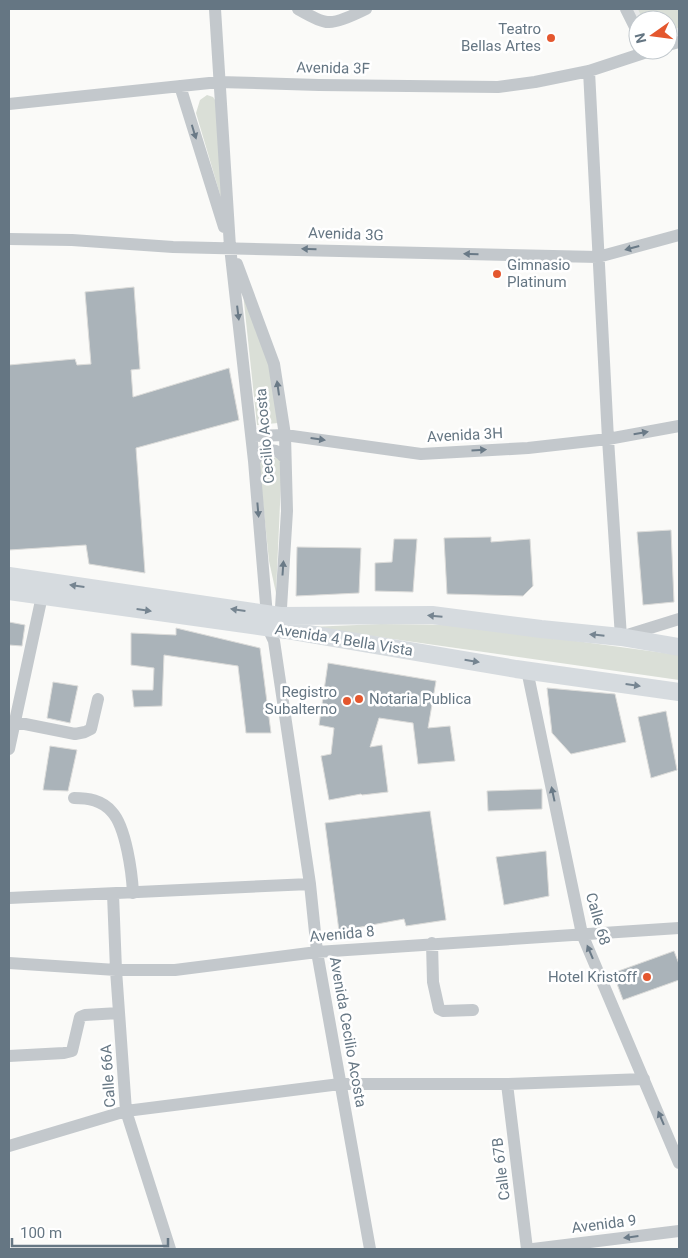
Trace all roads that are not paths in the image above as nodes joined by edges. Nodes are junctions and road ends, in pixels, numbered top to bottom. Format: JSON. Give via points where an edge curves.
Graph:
{"nodes":[{"id":1,"x":215,"y":9,"type":"edge"},
{"id":2,"x":298,"y":9,"type":"edge"},
{"id":3,"x":366,"y":9,"type":"edge"},
{"id":4,"x":628,"y":58,"type":"edge"},
{"id":5,"x":589,"y":71,"type":"junction"},
{"id":6,"x":219,"y":82,"type":"junction"},
{"id":7,"x":180,"y":86,"type":"junction"},
{"id":8,"x":9,"y":104,"type":"edge"},
{"id":9,"x":679,"y":235,"type":"edge"},
{"id":10,"x":9,"y":239,"type":"edge"},
{"id":11,"x":230,"y":247,"type":"junction"},
{"id":12,"x":598,"y":257,"type":"junction"},
{"id":13,"x":679,"y":426,"type":"edge"},
{"id":14,"x":285,"y":435,"type":"junction"},
{"id":15,"x":252,"y":436,"type":"junction"},
{"id":16,"x":608,"y":439,"type":"junction"},
{"id":17,"x":285,"y":458,"type":"junction"},
{"id":18,"x":254,"y":461,"type":"junction"},
{"id":19,"x":9,"y":576,"type":"edge"},
{"id":20,"x":9,"y":591,"type":"edge"},
{"id":21,"x":42,"y":596,"type":"junction"},
{"id":22,"x":679,"y":618,"type":"edge"},
{"id":23,"x":274,"y":626,"type":"junction"},
{"id":24,"x":621,"y":637,"type":"junction"},
{"id":25,"x":679,"y":647,"type":"edge"},
{"id":26,"x":527,"y":670,"type":"junction"},
{"id":27,"x":679,"y":692,"type":"edge"},
{"id":28,"x":98,"y":699,"type":"dead end"},
{"id":29,"x":15,"y":722,"type":"junction"},
{"id":30,"x":9,"y":750,"type":"edge"},
{"id":31,"x":74,"y":798,"type":"dead end"},
{"id":32,"x":310,"y":884,"type":"junction"},
{"id":33,"x":133,"y":893,"type":"junction"},
{"id":34,"x":113,"y":894,"type":"junction"},
{"id":35,"x":9,"y":898,"type":"edge"},
{"id":36,"x":679,"y":928,"type":"edge"},
{"id":37,"x":582,"y":934,"type":"junction"},
{"id":38,"x":432,"y":943,"type":"junction"},
{"id":39,"x":317,"y":952,"type":"junction"},
{"id":40,"x":9,"y":963,"type":"edge"},
{"id":41,"x":116,"y":970,"type":"junction"},
{"id":42,"x":473,"y":1010,"type":"dead end"},
{"id":43,"x":119,"y":1013,"type":"junction"},
{"id":44,"x":9,"y":1056,"type":"edge"},
{"id":45,"x":644,"y":1079,"type":"junction"},
{"id":46,"x":340,"y":1084,"type":"junction"},
{"id":47,"x":507,"y":1084,"type":"junction"},
{"id":48,"x":126,"y":1111,"type":"junction"},
{"id":49,"x":9,"y":1146,"type":"edge"},
{"id":50,"x":679,"y":1163,"type":"edge"},
{"id":51,"x":679,"y":1231,"type":"edge"},
{"id":52,"x":170,"y":1249,"type":"edge"},
{"id":53,"x":370,"y":1249,"type":"edge"},
{"id":54,"x":527,"y":1249,"type":"edge"},
{"id":55,"x":533,"y":1249,"type":"edge"}],
"edges":[{"from":1,"to":6,"type":"street","name":"Cecilio Acosta"},
{"from":2,"to":3,"type":"street","via":[[328,22]]},
{"from":4,"to":5,"type":"street","name":"Avenida 3F"},
{"from":5,"to":6,"type":"street","name":"Avenida 3F","via":[[498,87]]},
{"from":5,"to":12,"type":"street"},
{"from":6,"to":7,"type":"street","name":"Avenida 3F"},
{"from":6,"to":11,"type":"street","name":"Cecilio Acosta"},
{"from":7,"to":8,"type":"street","name":"Avenida 3F"},
{"from":7,"to":11,"type":"street","one_way":true},
{"from":9,"to":12,"type":"street","name":"Avenida 3G","one_way":true},
{"from":10,"to":11,"type":"street","name":"Avenida 3G"},
{"from":12,"to":11,"type":"street","name":"Avenida 3G","one_way":true},
{"from":14,"to":11,"type":"street","name":"Cecilio Acosta","one_way":true,"via":[[274,364]]},
{"from":11,"to":15,"type":"street","name":"Cecilio Acosta","one_way":true},
{"from":12,"to":16,"type":"street"},
{"from":16,"to":13,"type":"street","name":"Avenida 3H","one_way":true},
{"from":14,"to":15,"type":"street","name":"Avenida 3H"},
{"from":14,"to":16,"type":"street","name":"Avenida 3H","one_way":true,"via":[[420,454],[528,448]]},
{"from":14,"to":17,"type":"street","name":"Cecilio Acosta"},
{"from":15,"to":18,"type":"street","name":"Cecilio Acosta"},
{"from":16,"to":24,"type":"street"},
{"from":17,"to":18,"type":"street","via":[[280,451],[272,449],[263,451]]},
{"from":23,"to":17,"type":"street","name":"Cecilio Acosta","one_way":true,"via":[[287,511]]},
{"from":18,"to":23,"type":"street","name":"Cecilio Acosta","one_way":true},
{"from":23,"to":19,"type":"street","name":"Avenida 4 Bella Vista","one_way":true},
{"from":20,"to":21,"type":"street","name":"Avenida 4 Bella Vista"},
{"from":21,"to":23,"type":"street","name":"Avenida 4 Bella Vista","one_way":true},
{"from":21,"to":29,"type":"street"},
{"from":22,"to":24,"type":"street"},
{"from":24,"to":23,"type":"street","name":"Avenida 4 Bella Vista","one_way":true,"via":[[432,615]]},
{"from":23,"to":26,"type":"street","name":"Avenida 4 Bella Vista","one_way":true},
{"from":23,"to":32,"type":"street","name":"Avenida Cecilio Acosta"},
{"from":24,"to":25,"type":"street","name":"Avenida 4 Bella Vista"},
{"from":26,"to":27,"type":"street","name":"Avenida 4 Bella Vista","one_way":true},
{"from":37,"to":26,"type":"street","name":"Calle 68","one_way":true},
{"from":28,"to":29,"type":"street","via":[[91,728],[85,732],[75,734]]},
{"from":29,"to":30,"type":"street"},
{"from":31,"to":33,"type":"street","via":[[94,800],[113,813],[131,865]]},
{"from":32,"to":33,"type":"street"},
{"from":32,"to":39,"type":"street","name":"Avenida Cecilio Acosta"},
{"from":33,"to":34,"type":"street"},
{"from":34,"to":35,"type":"street"},
{"from":34,"to":41,"type":"street","name":"Calle 66A"},
{"from":36,"to":37,"type":"street","name":"Avenida 8"},
{"from":37,"to":38,"type":"street","name":"Avenida 8"},
{"from":45,"to":37,"type":"street","name":"Calle 68","one_way":true},
{"from":38,"to":39,"type":"street","name":"Avenida 8"},
{"from":38,"to":42,"type":"street","via":[[439,1009]]},
{"from":39,"to":41,"type":"street","name":"Avenida 8","via":[[175,970]]},
{"from":39,"to":46,"type":"street","name":"Avenida Cecilio Acosta"},
{"from":40,"to":41,"type":"street","name":"Avenida 8"},
{"from":41,"to":43,"type":"street","name":"Calle 66A"},
{"from":43,"to":44,"type":"street","via":[[80,1018],[72,1051]]},
{"from":43,"to":48,"type":"street","name":"Calle 66A"},
{"from":45,"to":47,"type":"street"},
{"from":50,"to":45,"type":"street","name":"Calle 68","one_way":true},
{"from":46,"to":47,"type":"street"},
{"from":46,"to":48,"type":"street"},
{"from":46,"to":53,"type":"street","name":"Avenida Cecilio Acosta"},
{"from":47,"to":54,"type":"street","name":"Calle 67B"},
{"from":48,"to":49,"type":"street"},
{"from":48,"to":52,"type":"street","name":"Calle 66A"},
{"from":51,"to":55,"type":"street","name":"Avenida 9","one_way":true}]}
